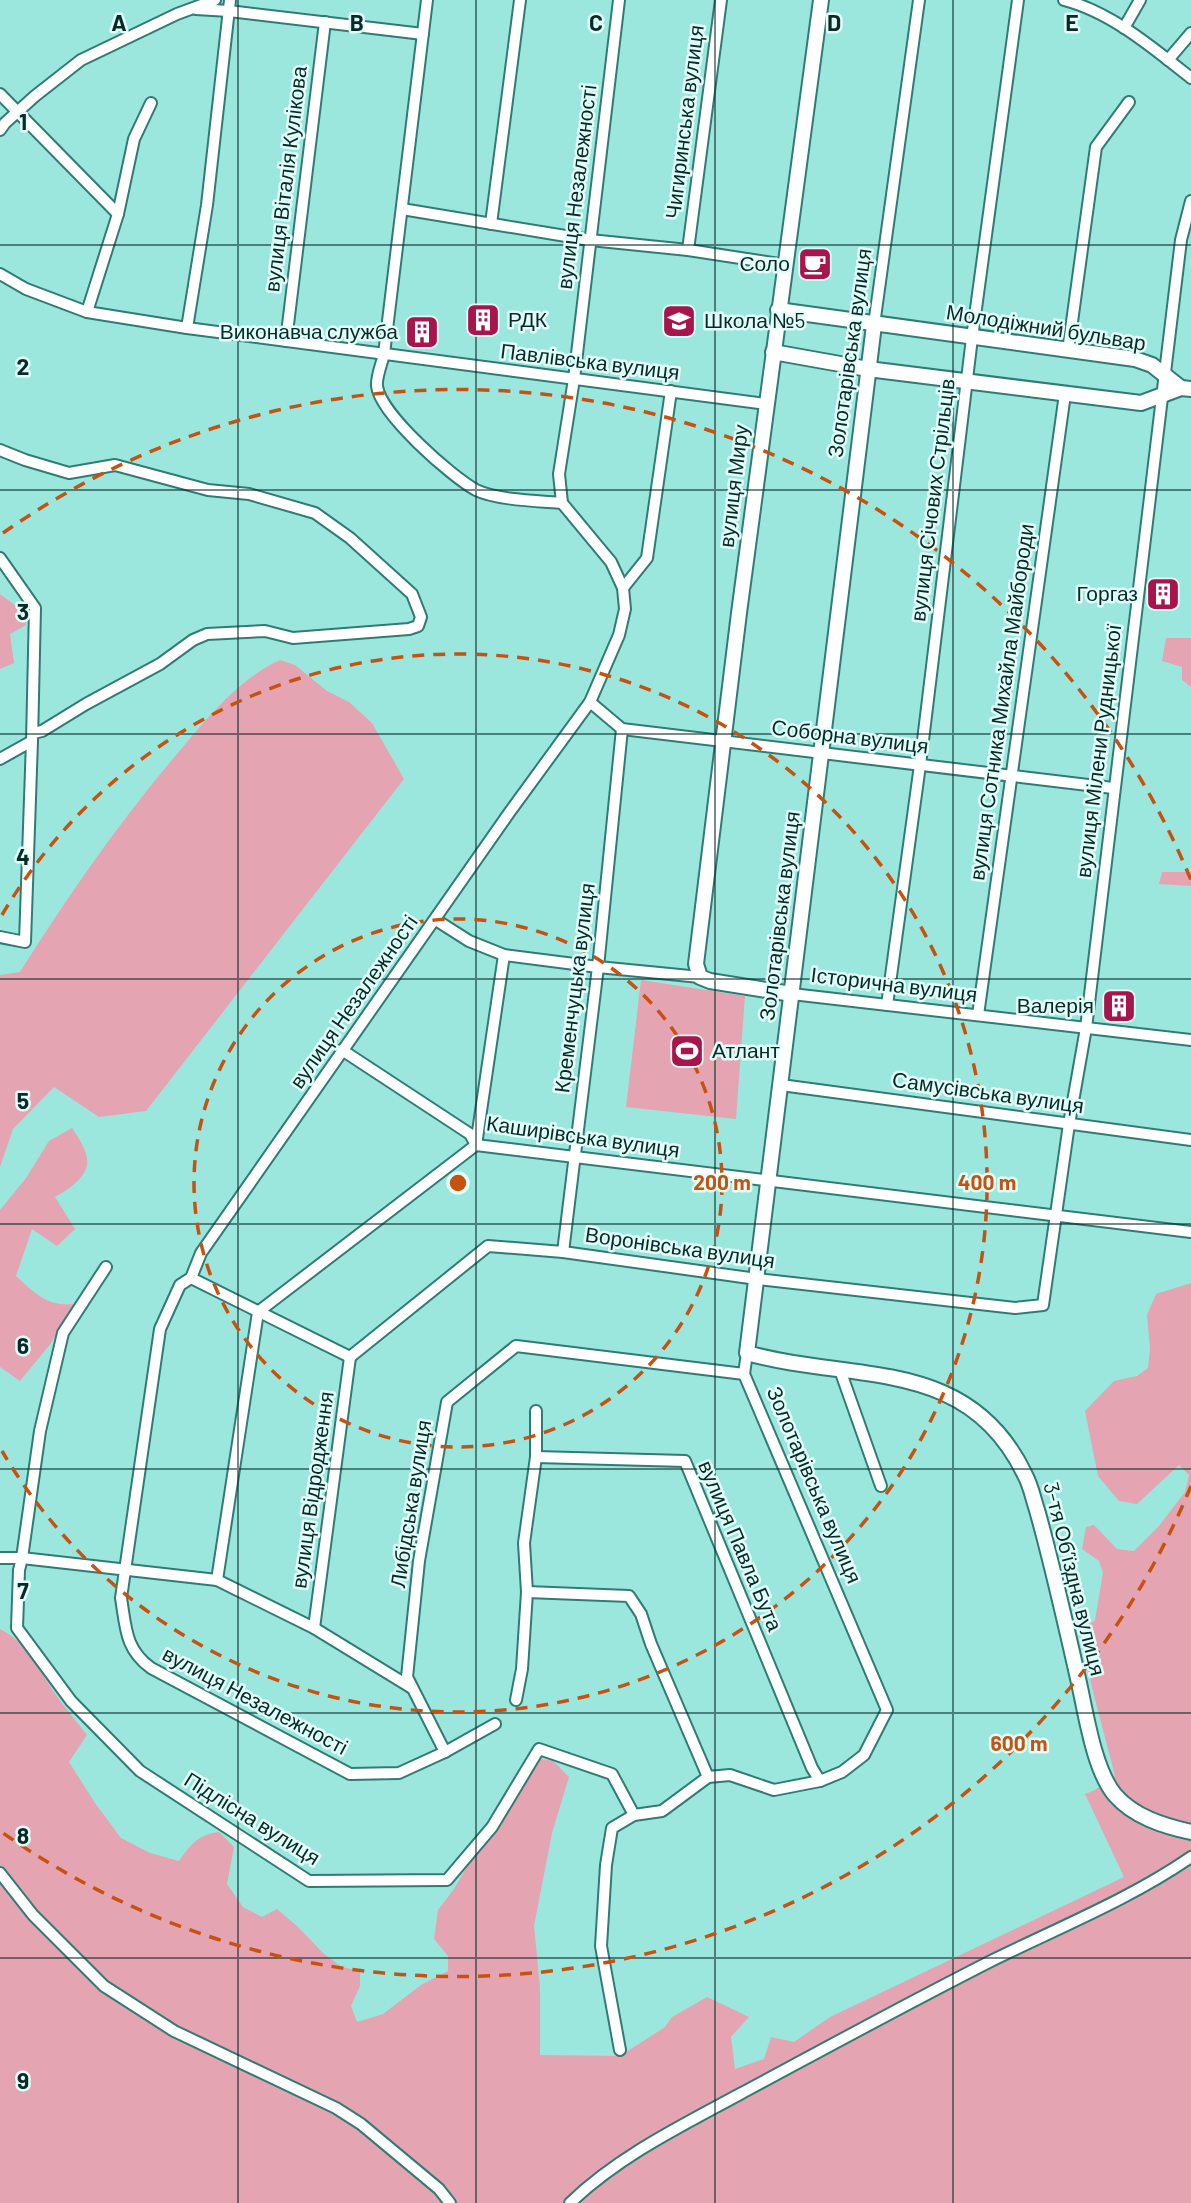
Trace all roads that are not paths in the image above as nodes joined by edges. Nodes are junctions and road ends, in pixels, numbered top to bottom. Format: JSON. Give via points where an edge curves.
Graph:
{"nodes":[{"id":1,"x":215,"y":0,"type":"edge"},
{"id":2,"x":427,"y":0,"type":"edge"},
{"id":3,"x":520,"y":0,"type":"edge"},
{"id":4,"x":619,"y":0,"type":"edge"},
{"id":5,"x":720,"y":0,"type":"edge"},
{"id":6,"x":821,"y":0,"type":"edge"},
{"id":7,"x":919,"y":0,"type":"edge"},
{"id":8,"x":1018,"y":0,"type":"edge"},
{"id":9,"x":1064,"y":0,"type":"edge"},
{"id":10,"x":1140,"y":0,"type":"edge"},
{"id":11,"x":230,"y":6,"type":"edge"},
{"id":12,"x":192,"y":9,"type":"junction"},
{"id":13,"x":325,"y":22,"type":"junction"},
{"id":14,"x":1124,"y":28,"type":"junction"},
{"id":15,"x":1191,"y":33,"type":"edge"},
{"id":16,"x":423,"y":34,"type":"junction"},
{"id":17,"x":1168,"y":60,"type":"junction"},
{"id":18,"x":1191,"y":78,"type":"edge"},
{"id":19,"x":0,"y":94,"type":"edge"},
{"id":20,"x":1129,"y":102,"type":"dead end"},
{"id":21,"x":151,"y":103,"type":"dead end"},
{"id":22,"x":16,"y":112,"type":"junction"},
{"id":23,"x":0,"y":130,"type":"edge"},
{"id":24,"x":1191,"y":201,"type":"edge"},
{"id":25,"x":402,"y":209,"type":"junction"},
{"id":26,"x":118,"y":214,"type":"junction"},
{"id":27,"x":491,"y":224,"type":"junction"},
{"id":28,"x":590,"y":240,"type":"junction"},
{"id":29,"x":688,"y":250,"type":"junction"},
{"id":30,"x":786,"y":265,"type":"junction"},
{"id":31,"x":0,"y":274,"type":"edge"},
{"id":32,"x":778,"y":310,"type":"junction"},
{"id":33,"x":87,"y":312,"type":"junction"},
{"id":34,"x":874,"y":325,"type":"junction"},
{"id":35,"x":187,"y":328,"type":"junction"},
{"id":36,"x":972,"y":338,"type":"junction"},
{"id":37,"x":286,"y":341,"type":"junction"},
{"id":38,"x":1069,"y":351,"type":"junction"},
{"id":39,"x":773,"y":352,"type":"junction"},
{"id":40,"x":384,"y":354,"type":"junction"},
{"id":41,"x":868,"y":369,"type":"junction"},
{"id":42,"x":1165,"y":374,"type":"junction"},
{"id":43,"x":574,"y":379,"type":"junction"},
{"id":44,"x":967,"y":382,"type":"junction"},
{"id":45,"x":1186,"y":388,"type":"edge"},
{"id":46,"x":671,"y":391,"type":"junction"},
{"id":47,"x":1065,"y":394,"type":"junction"},
{"id":48,"x":1161,"y":396,"type":"junction"},
{"id":49,"x":766,"y":404,"type":"junction"},
{"id":50,"x":0,"y":450,"type":"edge"},
{"id":51,"x":562,"y":503,"type":"junction"},
{"id":52,"x":0,"y":558,"type":"edge"},
{"id":53,"x":624,"y":588,"type":"junction"},
{"id":54,"x":590,"y":702,"type":"junction"},
{"id":55,"x":622,"y":729,"type":"junction"},
{"id":56,"x":32,"y":737,"type":"junction"},
{"id":57,"x":723,"y":740,"type":"junction"},
{"id":58,"x":821,"y":752,"type":"junction"},
{"id":59,"x":0,"y":759,"type":"edge"},
{"id":60,"x":920,"y":765,"type":"junction"},
{"id":61,"x":1012,"y":776,"type":"junction"},
{"id":62,"x":1113,"y":788,"type":"junction"},
{"id":63,"x":436,"y":920,"type":"junction"},
{"id":64,"x":0,"y":937,"type":"edge"},
{"id":65,"x":504,"y":954,"type":"junction"},
{"id":66,"x":598,"y":967,"type":"junction"},
{"id":67,"x":700,"y":977,"type":"junction"},
{"id":68,"x":792,"y":994,"type":"junction"},
{"id":69,"x":887,"y":1005,"type":"junction"},
{"id":70,"x":978,"y":1015,"type":"junction"},
{"id":71,"x":1086,"y":1028,"type":"junction"},
{"id":72,"x":1191,"y":1040,"type":"edge"},
{"id":73,"x":342,"y":1051,"type":"junction"},
{"id":74,"x":781,"y":1085,"type":"junction"},
{"id":75,"x":1069,"y":1124,"type":"junction"},
{"id":76,"x":1191,"y":1140,"type":"edge"},
{"id":77,"x":476,"y":1145,"type":"junction"},
{"id":78,"x":575,"y":1156,"type":"junction"},
{"id":79,"x":769,"y":1181,"type":"junction"},
{"id":80,"x":1056,"y":1216,"type":"junction"},
{"id":81,"x":1191,"y":1232,"type":"edge"},
{"id":82,"x":564,"y":1252,"type":"junction"},
{"id":83,"x":106,"y":1267,"type":"dead end"},
{"id":84,"x":191,"y":1278,"type":"junction"},
{"id":85,"x":757,"y":1279,"type":"junction"},
{"id":86,"x":1043,"y":1305,"type":"joint"},
{"id":87,"x":258,"y":1312,"type":"junction"},
{"id":88,"x":747,"y":1353,"type":"junction"},
{"id":89,"x":350,"y":1357,"type":"junction"},
{"id":90,"x":840,"y":1370,"type":"junction"},
{"id":91,"x":744,"y":1374,"type":"junction"},
{"id":92,"x":536,"y":1411,"type":"dead end"},
{"id":93,"x":536,"y":1457,"type":"junction"},
{"id":94,"x":881,"y":1486,"type":"dead end"},
{"id":95,"x":0,"y":1558,"type":"edge"},
{"id":96,"x":22,"y":1558,"type":"junction"},
{"id":97,"x":125,"y":1568,"type":"junction"},
{"id":98,"x":218,"y":1580,"type":"junction"},
{"id":99,"x":527,"y":1592,"type":"junction"},
{"id":100,"x":314,"y":1628,"type":"junction"},
{"id":101,"x":412,"y":1688,"type":"junction"},
{"id":102,"x":516,"y":1700,"type":"dead end"},
{"id":103,"x":495,"y":1724,"type":"dead end"},
{"id":104,"x":445,"y":1752,"type":"junction"},
{"id":105,"x":708,"y":1777,"type":"junction"},
{"id":106,"x":820,"y":1781,"type":"junction"},
{"id":107,"x":634,"y":1815,"type":"junction"},
{"id":108,"x":1191,"y":1832,"type":"edge"},
{"id":109,"x":1191,"y":1857,"type":"edge"},
{"id":110,"x":0,"y":1873,"type":"edge"},
{"id":111,"x":620,"y":2050,"type":"dead end"},
{"id":112,"x":450,"y":2203,"type":"edge"},
{"id":113,"x":570,"y":2203,"type":"edge"}],
"edges":[{"from":1,"to":12,"type":"street"},
{"from":2,"to":16,"type":"street"},
{"from":3,"to":27,"type":"street"},
{"from":4,"to":28,"type":"street","name":"вулиця Незалежності"},
{"from":5,"to":29,"type":"street","name":"Чигиринська вулиця"},
{"from":6,"to":30,"type":"main road","name":"вулиця Миру"},
{"from":7,"to":34,"type":"street","name":"Золотарівська вулиця"},
{"from":8,"to":36,"type":"street","name":"вулиця Січових Стрільців"},
{"from":9,"to":14,"type":"street"},
{"from":10,"to":14,"type":"street"},
{"from":11,"to":12,"type":"street"},
{"from":11,"to":13,"type":"street"},
{"from":11,"to":35,"type":"street","via":[[207,205]]},
{"from":12,"to":22,"type":"street","via":[[81,61]]},
{"from":13,"to":16,"type":"street"},
{"from":13,"to":37,"type":"street","name":"вулиця Віталія Кулікова"},
{"from":14,"to":17,"type":"street"},
{"from":15,"to":17,"type":"street"},
{"from":16,"to":25,"type":"street"},
{"from":17,"to":18,"type":"street"},
{"from":19,"to":22,"type":"street"},
{"from":20,"to":38,"type":"street","via":[[1096,147]]},
{"from":21,"to":26,"type":"street","via":[[134,139]]},
{"from":22,"to":23,"type":"street"},
{"from":22,"to":26,"type":"street"},
{"from":24,"to":42,"type":"street","name":"вулиця Мілени Рудницької","via":[[1181,240]]},
{"from":25,"to":27,"type":"street"},
{"from":25,"to":40,"type":"street"},
{"from":26,"to":33,"type":"street"},
{"from":27,"to":28,"type":"street"},
{"from":28,"to":29,"type":"street"},
{"from":28,"to":43,"type":"street","name":"вулиця Незалежності"},
{"from":29,"to":30,"type":"street"},
{"from":30,"to":32,"type":"main road","name":"вулиця Миру"},
{"from":31,"to":33,"type":"street","name":"Павлівська вулиця"},
{"from":32,"to":34,"type":"main road","name":"Молодіжний бульвар"},
{"from":32,"to":39,"type":"main road","name":"вулиця Миру"},
{"from":33,"to":35,"type":"street","name":"Павлівська вулиця"},
{"from":34,"to":36,"type":"main road","name":"Молодіжний бульвар"},
{"from":34,"to":41,"type":"main road","name":"Золотарівська вулиця"},
{"from":35,"to":37,"type":"street","name":"Павлівська вулиця"},
{"from":36,"to":38,"type":"main road","name":"Молодіжний бульвар"},
{"from":36,"to":44,"type":"street","name":"вулиця Січових Стрільців"},
{"from":37,"to":40,"type":"street","name":"Павлівська вулиця"},
{"from":38,"to":42,"type":"main road","name":"Молодіжний бульвар","via":[[1135,359]]},
{"from":39,"to":41,"type":"main road","name":"Молодіжний бульвар"},
{"from":39,"to":49,"type":"main road","name":"вулиця Миру"},
{"from":40,"to":43,"type":"street","name":"Павлівська вулиця"},
{"from":40,"to":51,"type":"street","via":[[377,387],[388,410],[452,473],[477,491]]},
{"from":41,"to":44,"type":"main road","name":"Молодіжний бульвар"},
{"from":41,"to":58,"type":"main road","name":"Золотарівська вулиця"},
{"from":42,"to":45,"type":"main road","name":"Молодіжний бульвар"},
{"from":42,"to":48,"type":"street","name":"вулиця Мілени Рудницької"},
{"from":43,"to":46,"type":"street","name":"Павлівська вулиця"},
{"from":43,"to":51,"type":"street","name":"вулиця Незалежності","via":[[559,474]]},
{"from":44,"to":47,"type":"main road","name":"Молодіжний бульвар"},
{"from":44,"to":60,"type":"street","name":"вулиця Січових Стрільців"},
{"from":45,"to":48,"type":"main road","name":"Молодіжний бульвар"},
{"from":46,"to":49,"type":"street","name":"Павлівська вулиця"},
{"from":46,"to":53,"type":"street","via":[[648,558]]},
{"from":47,"to":48,"type":"main road","name":"Молодіжний бульвар","via":[[1140,403]]},
{"from":47,"to":61,"type":"street","name":"вулиця Сотника Михайла Майбороди"},
{"from":48,"to":62,"type":"street","name":"вулиця Мілени Рудницької"},
{"from":49,"to":57,"type":"main road","name":"вулиця Миру"},
{"from":50,"to":56,"type":"street","via":[[69,473],[115,465],[315,513],[412,594],[421,617],[418,626],[409,629],[293,638],[265,631],[207,634]]},
{"from":51,"to":53,"type":"street","via":[[611,562]]},
{"from":52,"to":56,"type":"street","via":[[35,608]]},
{"from":53,"to":54,"type":"street","name":"вулиця Незалежності","via":[[619,635]]},
{"from":54,"to":55,"type":"street"},
{"from":54,"to":63,"type":"street","name":"вулиця Незалежності"},
{"from":55,"to":57,"type":"street","name":"Соборна вулиця"},
{"from":55,"to":66,"type":"street","name":"Кременчуцька вулиця"},
{"from":56,"to":59,"type":"street"},
{"from":56,"to":64,"type":"street","via":[[25,942]]},
{"from":57,"to":58,"type":"street","name":"Соборна вулиця"},
{"from":57,"to":67,"type":"main road","name":"вулиця Миру","via":[[696,964]]},
{"from":58,"to":60,"type":"street","name":"Соборна вулиця"},
{"from":58,"to":68,"type":"main road","name":"Золотарівська вулиця"},
{"from":60,"to":61,"type":"street","name":"Соборна вулиця"},
{"from":60,"to":69,"type":"street","name":"вулиця Січових Стрільців"},
{"from":61,"to":62,"type":"street","name":"Соборна вулиця"},
{"from":61,"to":70,"type":"street","name":"вулиця Сотника Михайла Майбороди"},
{"from":62,"to":71,"type":"street","name":"вулиця Мілени Рудницької"},
{"from":63,"to":65,"type":"street","name":"Історична вулиця","via":[[469,941]]},
{"from":63,"to":73,"type":"street","name":"вулиця Незалежності"},
{"from":65,"to":66,"type":"street","name":"Історична вулиця"},
{"from":65,"to":77,"type":"street"},
{"from":66,"to":67,"type":"street","name":"Історична вулиця"},
{"from":66,"to":78,"type":"street","name":"Кременчуцька вулиця"},
{"from":67,"to":68,"type":"main road","name":"Історична вулиця"},
{"from":68,"to":69,"type":"street","name":"Історична вулиця"},
{"from":68,"to":74,"type":"main road","name":"Золотарівська вулиця"},
{"from":69,"to":70,"type":"street","name":"Історична вулиця"},
{"from":70,"to":71,"type":"street","name":"Історична вулиця"},
{"from":71,"to":72,"type":"street","name":"Історична вулиця"},
{"from":71,"to":75,"type":"street","name":"вулиця Мілени Рудницької"},
{"from":73,"to":77,"type":"street","name":"Каширівська вулиця","via":[[470,1135]]},
{"from":73,"to":84,"type":"street","name":"вулиця Незалежності","via":[[201,1253]]},
{"from":74,"to":75,"type":"street","name":"Самусівська вулиця"},
{"from":74,"to":79,"type":"main road","name":"Золотарівська вулиця"},
{"from":75,"to":76,"type":"street","name":"Самусівська вулиця"},
{"from":75,"to":80,"type":"street","name":"вулиця Мілени Рудницької"},
{"from":77,"to":78,"type":"street","name":"Каширівська вулиця"},
{"from":77,"to":87,"type":"street"},
{"from":78,"to":79,"type":"street","name":"Каширівська вулиця"},
{"from":78,"to":82,"type":"street","name":"Кременчуцька вулиця"},
{"from":79,"to":80,"type":"street","name":"Каширівська вулиця"},
{"from":79,"to":85,"type":"main road","name":"Золотарівська вулиця"},
{"from":80,"to":81,"type":"street","name":"Каширівська вулиця"},
{"from":80,"to":86,"type":"street","name":"вулиця Мілени Рудницької"},
{"from":82,"to":85,"type":"street","name":"Воронівська вулиця"},
{"from":82,"to":89,"type":"street","name":"Воронівська вулиця","via":[[488,1246]]},
{"from":83,"to":96,"type":"street","name":"Підлісна вулиця","via":[[63,1333],[40,1431]]},
{"from":84,"to":87,"type":"street"},
{"from":84,"to":97,"type":"street","name":"вулиця Незалежності","via":[[180,1285],[160,1329]]},
{"from":85,"to":86,"type":"street","name":"Воронівська вулиця","via":[[1015,1308]]},
{"from":85,"to":88,"type":"main road","name":"Золотарівська вулиця"},
{"from":87,"to":89,"type":"street"},
{"from":87,"to":98,"type":"street"},
{"from":88,"to":90,"type":"main road","name":"3-тя Обʼїздна вулиця"},
{"from":88,"to":91,"type":"street","name":"Золотарівська вулиця"},
{"from":89,"to":100,"type":"street","name":"вулиця Відродження"},
{"from":90,"to":94,"type":"street"},
{"from":90,"to":108,"type":"main road","name":"3-тя Обʼїздна вулиця","via":[[892,1376],[931,1387],[959,1400],[997,1430],[1027,1477],[1093,1743],[1108,1786],[1140,1814]]},
{"from":91,"to":101,"type":"street","name":"Либідська вулиця","via":[[516,1346],[447,1402],[419,1561],[407,1677]]},
{"from":91,"to":106,"type":"street","name":"Золотарівська вулиця","via":[[887,1710],[864,1755]]},
{"from":92,"to":93,"type":"street"},
{"from":93,"to":99,"type":"street","via":[[524,1543]]},
{"from":93,"to":106,"type":"street","name":"вулиця Павла Бута","via":[[685,1461]]},
{"from":95,"to":96,"type":"street"},
{"from":96,"to":97,"type":"street"},
{"from":96,"to":107,"type":"street","name":"Підлісна вулиця","via":[[17,1628],[71,1701],[141,1771],[309,1881],[447,1880],[492,1827],[539,1749],[612,1774]]},
{"from":97,"to":98,"type":"street"},
{"from":97,"to":104,"type":"street","name":"вулиця Незалежності","via":[[121,1598],[125,1628],[138,1659],[151,1668],[350,1774],[399,1773]]},
{"from":98,"to":100,"type":"street"},
{"from":99,"to":102,"type":"street"},
{"from":99,"to":105,"type":"street","via":[[629,1596],[641,1614]]},
{"from":100,"to":101,"type":"street"},
{"from":101,"to":104,"type":"street","name":"Либідська вулиця"},
{"from":103,"to":104,"type":"street","name":"вулиця Незалежності"},
{"from":105,"to":106,"type":"street","via":[[730,1775],[774,1790]]},
{"from":105,"to":107,"type":"street","via":[[662,1811]]},
{"from":107,"to":111,"type":"street","via":[[612,1828],[601,1946]]},
{"from":109,"to":113,"type":"street","via":[[1158,1880],[993,1960],[653,2141],[590,2183]]},
{"from":110,"to":112,"type":"street","via":[[33,1915],[104,1986],[174,2031],[336,2108],[439,2189]]}]}
